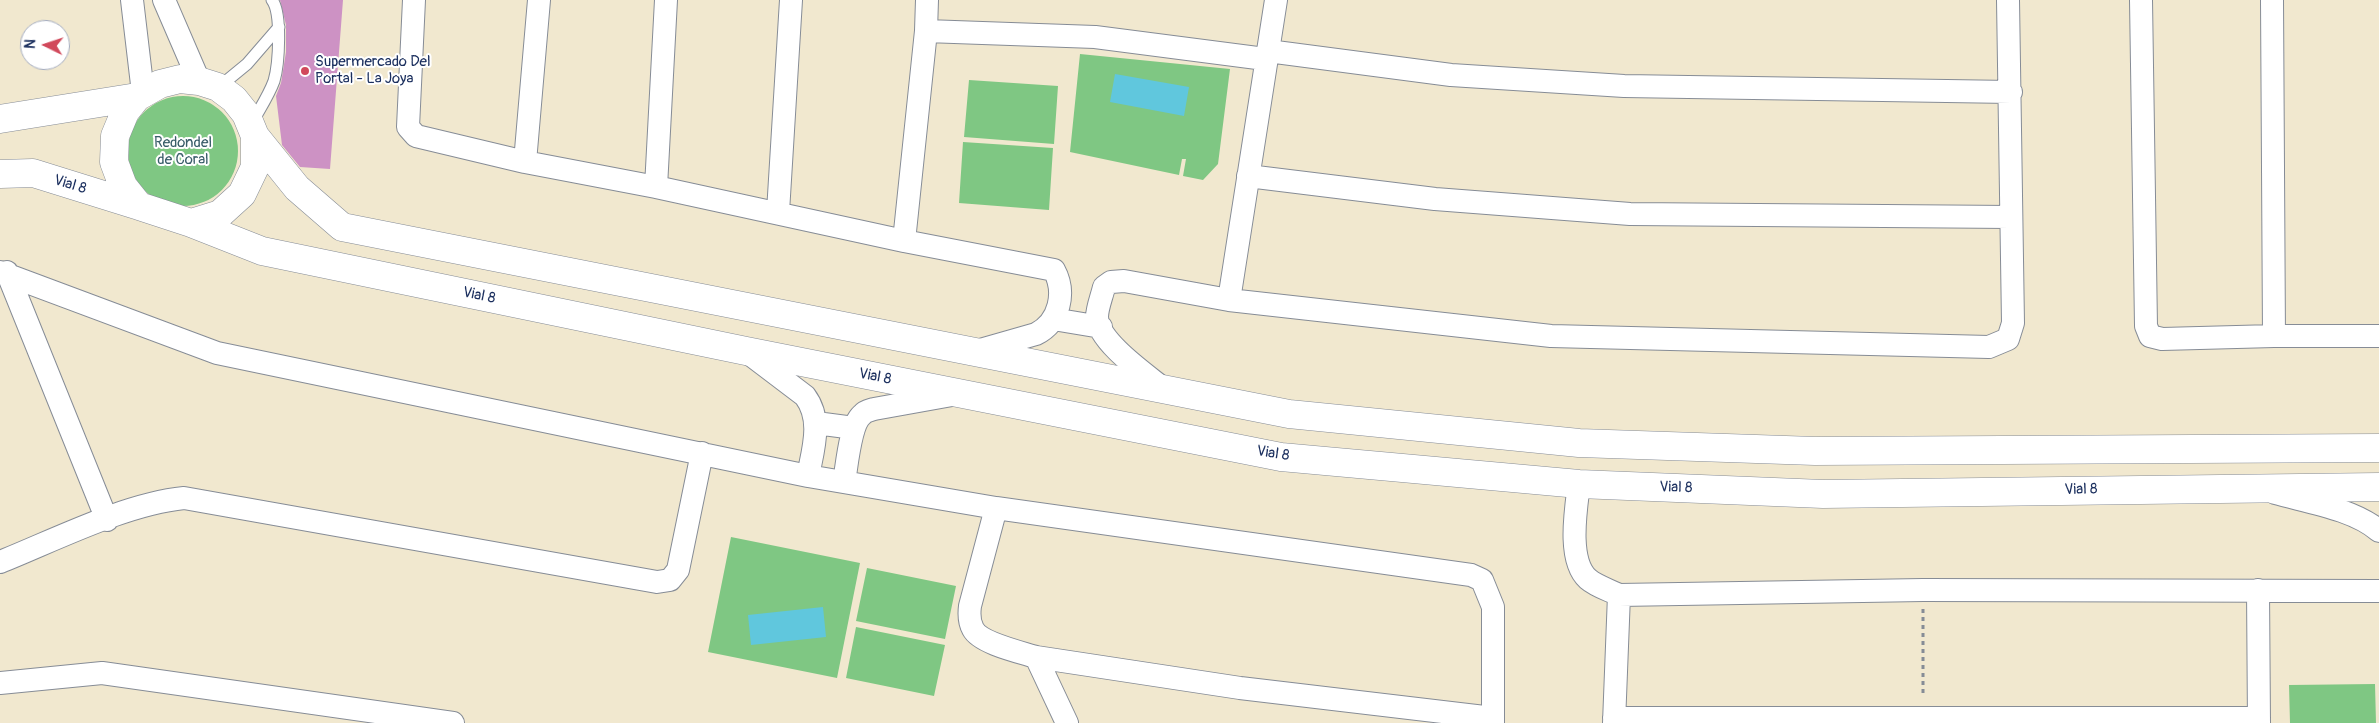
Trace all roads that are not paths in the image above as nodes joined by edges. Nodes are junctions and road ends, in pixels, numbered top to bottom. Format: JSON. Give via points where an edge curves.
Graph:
{"nodes":[{"id":1,"x":132,"y":0,"type":"edge"},
{"id":2,"x":164,"y":0,"type":"edge"},
{"id":3,"x":272,"y":0,"type":"edge"},
{"id":4,"x":414,"y":0,"type":"edge"},
{"id":5,"x":539,"y":0,"type":"edge"},
{"id":6,"x":666,"y":0,"type":"edge"},
{"id":7,"x":791,"y":0,"type":"edge"},
{"id":8,"x":928,"y":0,"type":"edge"},
{"id":9,"x":1276,"y":0,"type":"edge"},
{"id":10,"x":2008,"y":0,"type":"edge"},
{"id":11,"x":2141,"y":0,"type":"edge"},
{"id":12,"x":2272,"y":0,"type":"edge"},
{"id":13,"x":280,"y":26,"type":"junction"},
{"id":14,"x":926,"y":31,"type":"junction"},
{"id":15,"x":1266,"y":55,"type":"junction"},
{"id":16,"x":209,"y":84,"type":"junction"},
{"id":17,"x":2011,"y":92,"type":"junction"},
{"id":18,"x":140,"y":95,"type":"junction"},
{"id":19,"x":0,"y":120,"type":"edge"},
{"id":20,"x":253,"y":131,"type":"junction"},
{"id":21,"x":525,"y":162,"type":"junction"},
{"id":22,"x":0,"y":174,"type":"edge"},
{"id":23,"x":1248,"y":176,"type":"junction"},
{"id":24,"x":656,"y":187,"type":"junction"},
{"id":25,"x":139,"y":206,"type":"junction"},
{"id":26,"x":778,"y":212,"type":"junction"},
{"id":27,"x":2011,"y":217,"type":"junction"},
{"id":28,"x":191,"y":223,"type":"junction"},
{"id":29,"x":904,"y":241,"type":"junction"},
{"id":30,"x":3,"y":272,"type":"edge"},
{"id":31,"x":1229,"y":300,"type":"junction"},
{"id":32,"x":1053,"y":319,"type":"junction"},
{"id":33,"x":1101,"y":327,"type":"junction"},
{"id":34,"x":2274,"y":336,"type":"junction"},
{"id":35,"x":2379,"y":336,"type":"edge"},
{"id":36,"x":746,"y":351,"type":"junction"},
{"id":37,"x":970,"y":352,"type":"junction"},
{"id":38,"x":1166,"y":390,"type":"junction"},
{"id":39,"x":958,"y":394,"type":"junction"},
{"id":40,"x":816,"y":423,"type":"junction"},
{"id":41,"x":854,"y":428,"type":"junction"},
{"id":42,"x":2379,"y":448,"type":"edge"},
{"id":43,"x":702,"y":453,"type":"junction"},
{"id":44,"x":808,"y":476,"type":"junction"},
{"id":45,"x":844,"y":482,"type":"junction"},
{"id":46,"x":1579,"y":484,"type":"junction"},
{"id":47,"x":2256,"y":488,"type":"junction"},
{"id":48,"x":2379,"y":488,"type":"edge"},
{"id":49,"x":996,"y":508,"type":"junction"},
{"id":50,"x":107,"y":520,"type":"junction"},
{"id":51,"x":2379,"y":531,"type":"edge"},
{"id":52,"x":0,"y":562,"type":"edge"},
{"id":53,"x":2258,"y":590,"type":"junction"},
{"id":54,"x":2379,"y":591,"type":"edge"},
{"id":55,"x":1619,"y":595,"type":"junction"},
{"id":56,"x":1036,"y":657,"type":"junction"},
{"id":57,"x":0,"y":683,"type":"edge"},
{"id":58,"x":1494,"y":720,"type":"edge"},
{"id":59,"x":1614,"y":720,"type":"edge"},
{"id":60,"x":2259,"y":720,"type":"edge"},
{"id":61,"x":453,"y":723,"type":"edge"},
{"id":62,"x":1067,"y":723,"type":"edge"}],
"edges":[{"from":1,"to":18,"type":"street"},
{"from":2,"to":16,"type":"street"},
{"from":3,"to":13,"type":"lane","via":[[278,7]]},
{"from":4,"to":21,"type":"street","via":[[408,127],[411,132],[416,136]]},
{"from":5,"to":21,"type":"street"},
{"from":6,"to":24,"type":"street"},
{"from":7,"to":26,"type":"street"},
{"from":8,"to":14,"type":"street"},
{"from":9,"to":15,"type":"street"},
{"from":10,"to":17,"type":"street"},
{"from":11,"to":34,"type":"street","via":[[2146,326],[2150,336],[2162,339]]},
{"from":12,"to":34,"type":"street"},
{"from":13,"to":16,"type":"lane","via":[[247,64]]},
{"from":13,"to":20,"type":"lane","via":[[274,80]]},
{"from":14,"to":15,"type":"street","via":[[1095,37]]},
{"from":14,"to":29,"type":"street"},
{"from":15,"to":17,"type":"street","via":[[1451,75],[1624,86]]},
{"from":15,"to":23,"type":"street"},
{"from":16,"to":18,"type":"main road","via":[[180,79],[160,84]]},
{"from":16,"to":20,"type":"main road","via":[[234,99],[246,114]]},
{"from":17,"to":27,"type":"street"},
{"from":18,"to":19,"type":"main road"},
{"from":18,"to":25,"type":"main road","via":[[125,112],[115,136],[114,162],[123,186]]},
{"from":20,"to":28,"type":"main road","via":[[255,167],[242,194],[220,214]]},
{"from":20,"to":37,"type":"main road","via":[[297,188],[342,227]]},
{"from":21,"to":24,"type":"street"},
{"from":22,"to":25,"type":"main road","name":"Vial 8","via":[[33,173]]},
{"from":23,"to":27,"type":"street","via":[[1435,199],[1630,214]]},
{"from":23,"to":31,"type":"street"},
{"from":24,"to":26,"type":"street"},
{"from":25,"to":28,"type":"main road"},
{"from":26,"to":29,"type":"street"},
{"from":27,"to":31,"type":"street","via":[[2013,323],[2008,339],[1989,347],[1551,336]]},
{"from":28,"to":36,"type":"main road","name":"Vial 8","via":[[262,251]]},
{"from":29,"to":32,"type":"street","via":[[1054,270],[1060,280],[1060,292],[1058,311]]},
{"from":30,"to":43,"type":"street","via":[[217,353]]},
{"from":30,"to":50,"type":"street"},
{"from":31,"to":33,"type":"street","via":[[1124,281],[1111,282],[1104,287],[1098,317]]},
{"from":32,"to":33,"type":"street"},
{"from":32,"to":37,"type":"street","via":[[1046,329],[1036,334]]},
{"from":33,"to":38,"type":"street","via":[[1118,350]]},
{"from":34,"to":35,"type":"street"},
{"from":36,"to":39,"type":"main road","name":"Vial 8"},
{"from":36,"to":40,"type":"street","via":[[805,396],[812,406]]},
{"from":37,"to":38,"type":"main road"},
{"from":38,"to":42,"type":"main road","via":[[1289,414],[1579,443],[1815,451]]},
{"from":39,"to":41,"type":"street","via":[[874,409],[863,413]]},
{"from":39,"to":46,"type":"main road","name":"Vial 8","via":[[1280,457]]},
{"from":40,"to":41,"type":"street"},
{"from":40,"to":44,"type":"street"},
{"from":41,"to":45,"type":"street"},
{"from":43,"to":44,"type":"street"},
{"from":43,"to":50,"type":"street","via":[[678,570],[670,580],[657,582],[184,498],[165,500]]},
{"from":44,"to":45,"type":"street"},
{"from":45,"to":49,"type":"street"},
{"from":46,"to":47,"type":"main road","name":"Vial 8","via":[[1823,494]]},
{"from":46,"to":55,"type":"street","via":[[1575,546],[1579,564],[1586,578]]},
{"from":47,"to":48,"type":"main road","name":"Vial 8"},
{"from":47,"to":51,"type":"street","via":[[2354,516]]},
{"from":49,"to":56,"type":"street","via":[[969,617],[979,638]]},
{"from":49,"to":58,"type":"street","via":[[1471,575],[1482,580],[1493,607]]},
{"from":50,"to":52,"type":"street"},
{"from":53,"to":54,"type":"street"},
{"from":53,"to":55,"type":"street","via":[[1922,590]]},
{"from":53,"to":60,"type":"street"},
{"from":55,"to":59,"type":"street"},
{"from":56,"to":58,"type":"street","via":[[1240,688]]},
{"from":56,"to":62,"type":"street"},
{"from":57,"to":61,"type":"street","via":[[102,673]]},
{"from":59,"to":60,"type":"street","via":[[1923,717]]}]}
